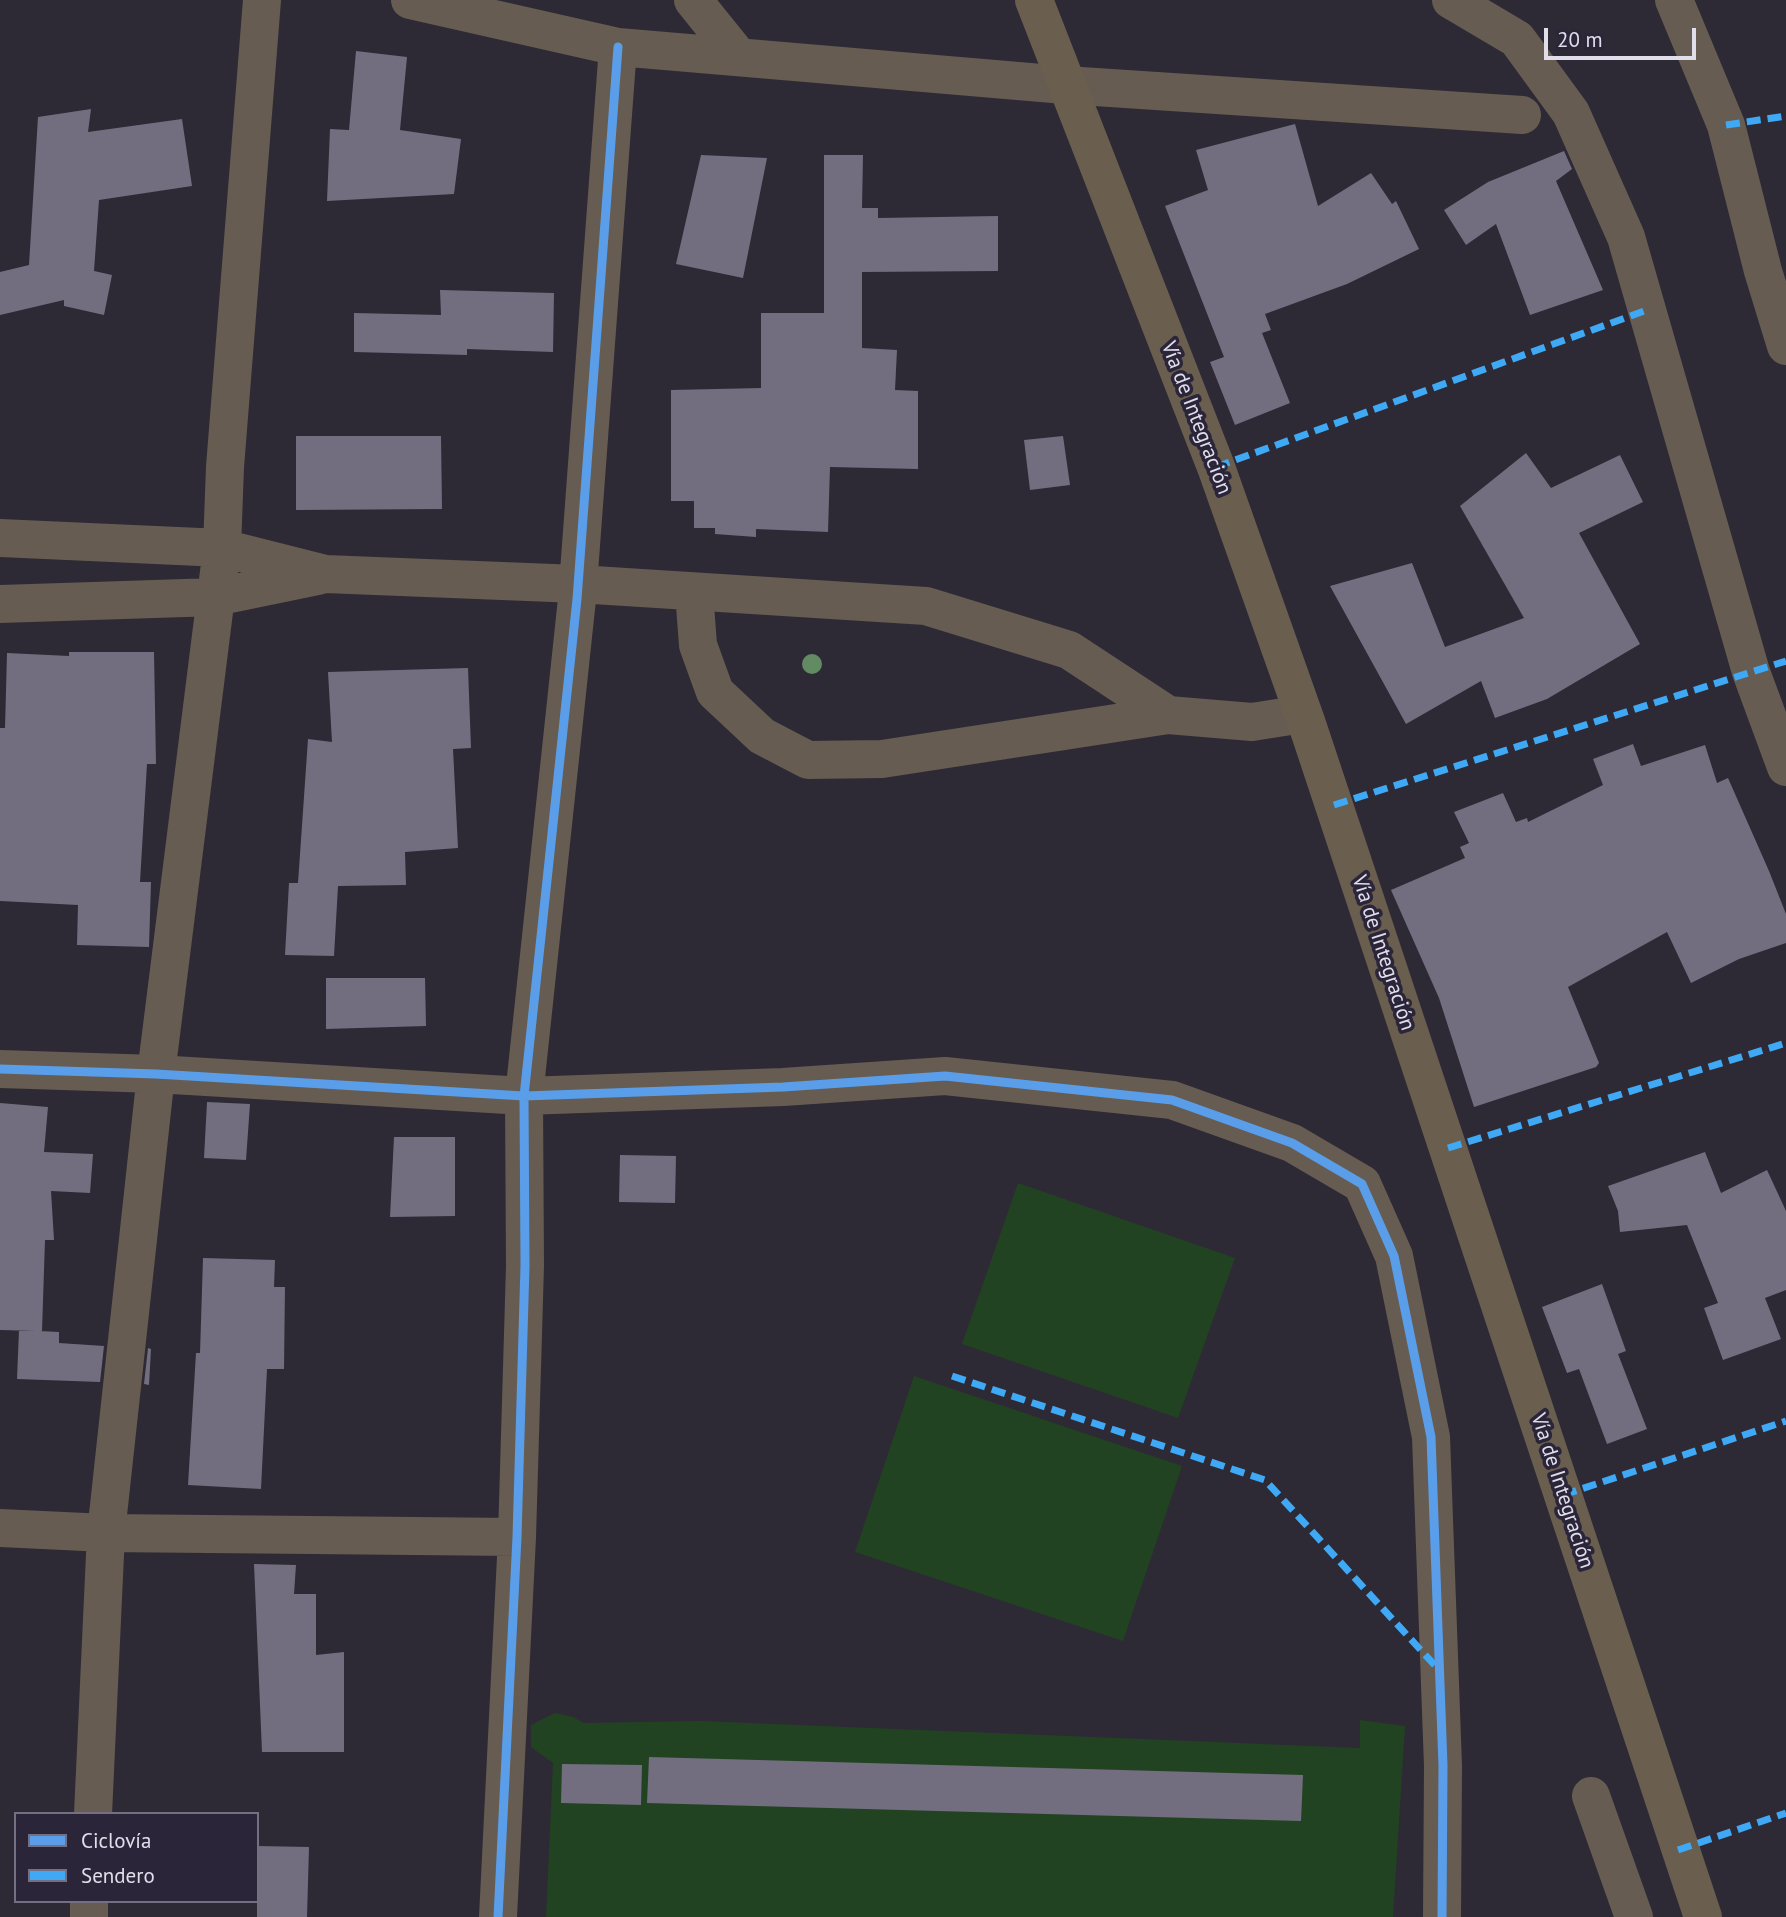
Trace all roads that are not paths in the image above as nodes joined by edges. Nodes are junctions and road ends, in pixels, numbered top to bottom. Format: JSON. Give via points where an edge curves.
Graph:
{"nodes":[{"id":1,"x":262,"y":0,"type":"edge"},
{"id":2,"x":410,"y":0,"type":"edge"},
{"id":3,"x":693,"y":0,"type":"edge"},
{"id":4,"x":1034,"y":0,"type":"edge"},
{"id":5,"x":1451,"y":0,"type":"edge"},
{"id":6,"x":1674,"y":0,"type":"edge"},
{"id":7,"x":618,"y":47,"type":"junction"},
{"id":8,"x":738,"y":56,"type":"junction"},
{"id":9,"x":1065,"y":85,"type":"junction"},
{"id":10,"x":1522,"y":115,"type":"dead end"},
{"id":11,"x":1786,"y":346,"type":"edge"},
{"id":12,"x":0,"y":538,"type":"edge"},
{"id":13,"x":222,"y":548,"type":"junction"},
{"id":14,"x":325,"y":574,"type":"junction"},
{"id":15,"x":578,"y":584,"type":"junction"},
{"id":16,"x":694,"y":592,"type":"junction"},
{"id":17,"x":216,"y":597,"type":"junction"},
{"id":18,"x":0,"y":604,"type":"edge"},
{"id":19,"x":1303,"y":713,"type":"junction"},
{"id":20,"x":1168,"y":715,"type":"junction"},
{"id":21,"x":1786,"y":767,"type":"edge"},
{"id":22,"x":0,"y":1069,"type":"edge"},
{"id":23,"x":156,"y":1074,"type":"junction"},
{"id":24,"x":524,"y":1096,"type":"junction"},
{"id":25,"x":0,"y":1528,"type":"edge"},
{"id":26,"x":106,"y":1533,"type":"junction"},
{"id":27,"x":517,"y":1537,"type":"junction"},
{"id":28,"x":1591,"y":1796,"type":"dead end"},
{"id":29,"x":93,"y":1812,"type":"edge"},
{"id":30,"x":498,"y":1917,"type":"edge"},
{"id":31,"x":1442,"y":1917,"type":"edge"},
{"id":32,"x":1634,"y":1917,"type":"edge"},
{"id":33,"x":1703,"y":1917,"type":"edge"}],
"edges":[{"from":1,"to":13,"type":"street"},
{"from":2,"to":7,"type":"street"},
{"from":3,"to":8,"type":"street"},
{"from":4,"to":9,"type":"main road","name":"Vía de Integración"},
{"from":5,"to":21,"type":"street","via":[[1517,39],[1571,113],[1621,224],[1748,660]]},
{"from":6,"to":11,"type":"street","via":[[1726,125]]},
{"from":7,"to":8,"type":"street"},
{"from":7,"to":15,"type":"street"},
{"from":8,"to":9,"type":"street"},
{"from":9,"to":10,"type":"street"},
{"from":9,"to":19,"type":"main road","name":"Vía de Integración","via":[[1216,467]]},
{"from":12,"to":13,"type":"street"},
{"from":13,"to":14,"type":"street"},
{"from":13,"to":17,"type":"street"},
{"from":14,"to":15,"type":"street"},
{"from":14,"to":17,"type":"street"},
{"from":15,"to":16,"type":"street"},
{"from":15,"to":24,"type":"street"},
{"from":16,"to":20,"type":"street","via":[[926,606],[1069,650]]},
{"from":16,"to":20,"type":"street","via":[[698,645],[715,692],[761,736],[808,760],[882,759]]},
{"from":17,"to":18,"type":"street"},
{"from":17,"to":23,"type":"street"},
{"from":19,"to":20,"type":"street","via":[[1252,722]]},
{"from":19,"to":33,"type":"main road","name":"Vía de Integración"},
{"from":22,"to":23,"type":"street"},
{"from":23,"to":24,"type":"street"},
{"from":23,"to":26,"type":"street"},
{"from":24,"to":27,"type":"street","via":[[525,1266]]},
{"from":24,"to":31,"type":"street","via":[[945,1076],[1158,1098],[1292,1143],[1362,1184],[1394,1256],[1431,1437],[1443,1766]]},
{"from":25,"to":26,"type":"street"},
{"from":26,"to":27,"type":"street"},
{"from":26,"to":29,"type":"street"},
{"from":27,"to":30,"type":"street"},
{"from":28,"to":32,"type":"street"}]}
